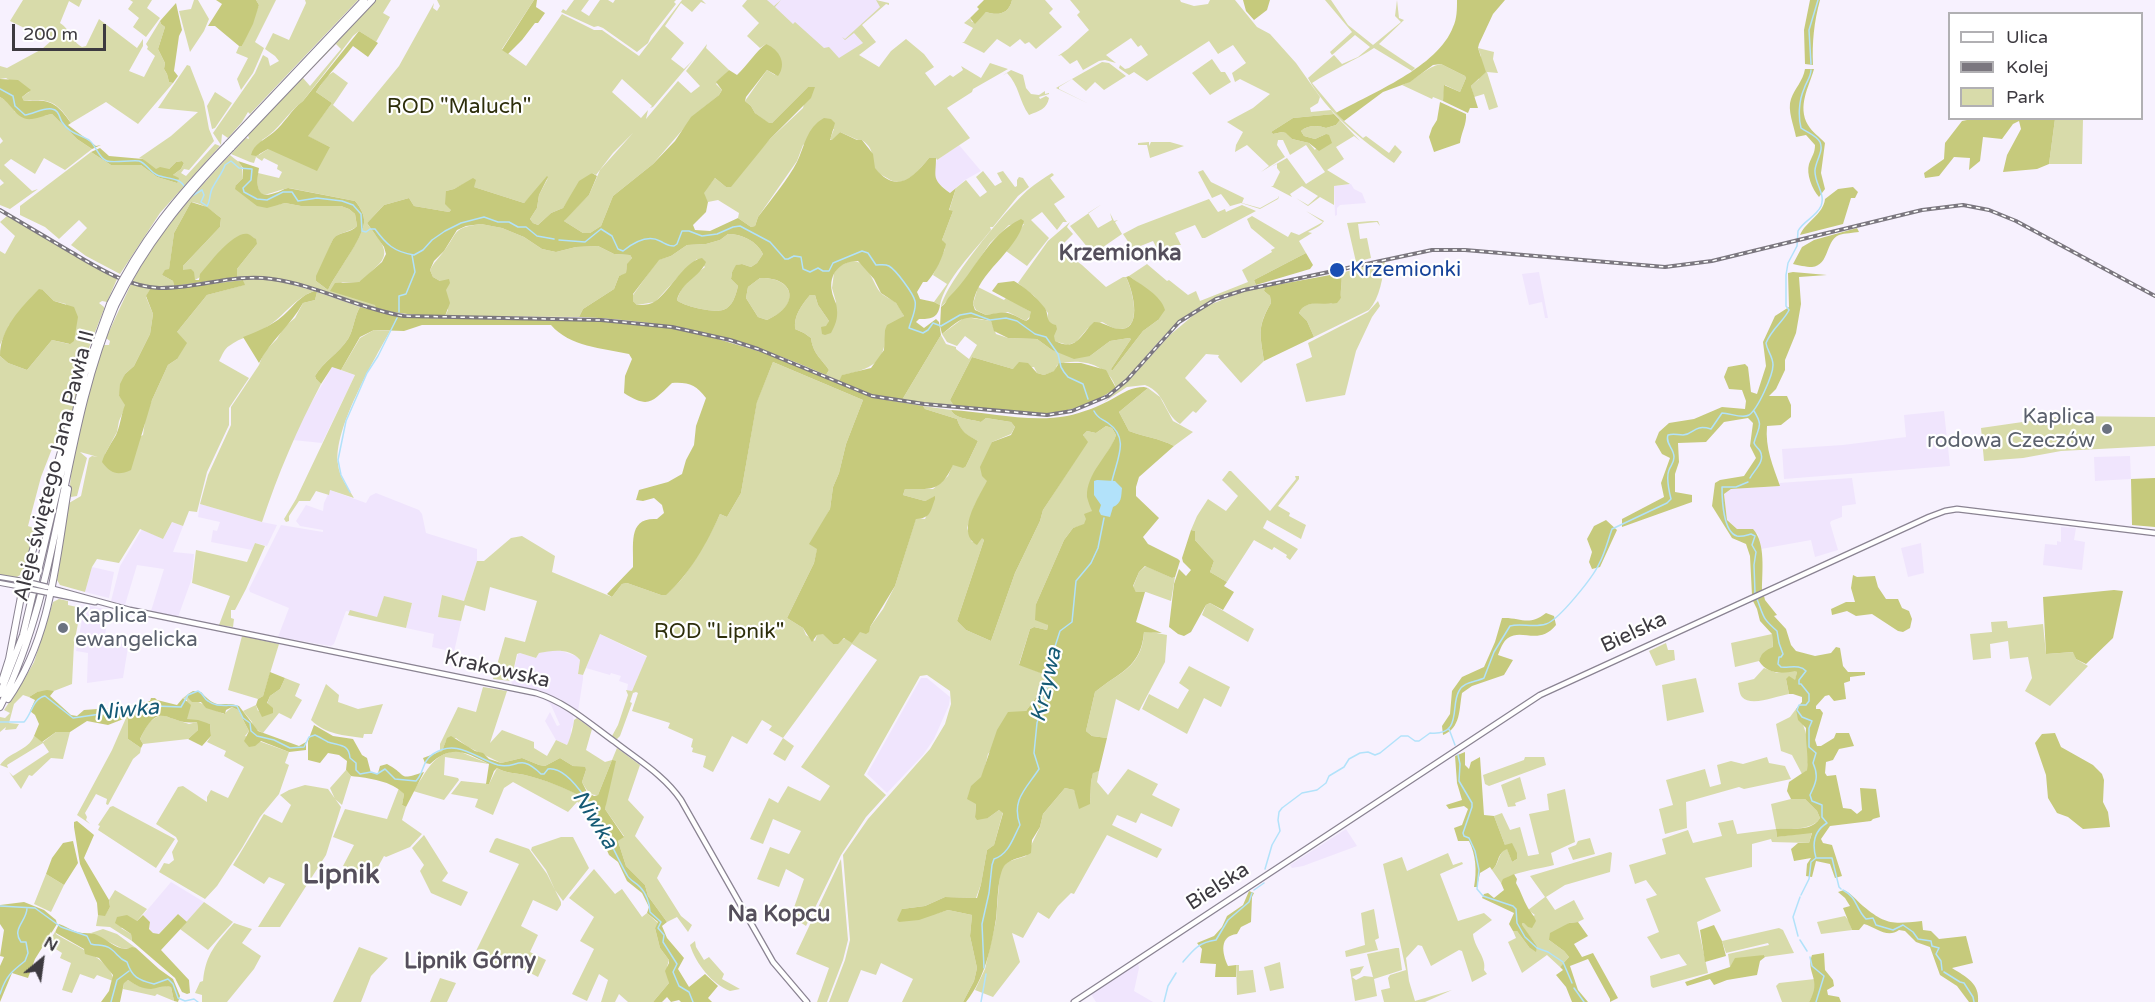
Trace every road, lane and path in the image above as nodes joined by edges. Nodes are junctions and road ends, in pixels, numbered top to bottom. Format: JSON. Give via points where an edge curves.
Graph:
{"nodes":[{"id":1,"x":364,"y":0,"type":"edge"},
{"id":2,"x":372,"y":0,"type":"edge"},
{"id":3,"x":229,"y":147,"type":"junction"},
{"id":4,"x":112,"y":305,"type":"junction"},
{"id":5,"x":80,"y":393,"type":"junction"},
{"id":6,"x":72,"y":453,"type":"junction"},
{"id":7,"x":2155,"y":533,"type":"edge"},
{"id":8,"x":0,"y":577,"type":"edge"},
{"id":9,"x":0,"y":583,"type":"edge"},
{"id":10,"x":27,"y":585,"type":"junction"},
{"id":11,"x":49,"y":590,"type":"junction"},
{"id":12,"x":0,"y":689,"type":"edge"},
{"id":13,"x":0,"y":694,"type":"edge"},
{"id":14,"x":0,"y":708,"type":"edge"},
{"id":15,"x":807,"y":1002,"type":"edge"},
{"id":16,"x":1074,"y":1002,"type":"edge"}],
"edges":[{"from":1,"to":3,"type":"highway","name":"Aleje świętego Jana Pawła II"},
{"from":2,"to":3,"type":"highway","name":"Aleje świętego Jana Pawła II"},
{"from":3,"to":4,"type":"highway","name":"Aleje świętego Jana Pawła II","bridge":true,"via":[[178,197],[152,230],[128,268]]},
{"from":4,"to":5,"type":"highway","name":"Aleje świętego Jana Pawła II"},
{"from":4,"to":6,"type":"highway","name":"Aleje świętego Jana Pawła II"},
{"from":5,"to":10,"type":"highway"},
{"from":5,"to":13,"type":"highway","name":"Aleje świętego Jana Pawła II","via":[[25,628]]},
{"from":6,"to":11,"type":"highway"},
{"from":6,"to":14,"type":"highway","name":"Aleje świętego Jana Pawła II","via":[[34,620]]},
{"from":7,"to":16,"type":"main road","name":"Bielska","via":[[1963,510],[1941,512],[1550,690]]},
{"from":8,"to":10,"type":"main road","name":"Krakowska"},
{"from":9,"to":10,"type":"main road","name":"Krakowska"},
{"from":10,"to":11,"type":"main road","name":"Krakowska","bridge":true},
{"from":10,"to":12,"type":"highway"},
{"from":11,"to":14,"type":"highway","via":[[31,659]]},
{"from":11,"to":15,"type":"main road","name":"Krakowska","via":[[536,693],[558,701],[670,785],[773,962]]}]}
